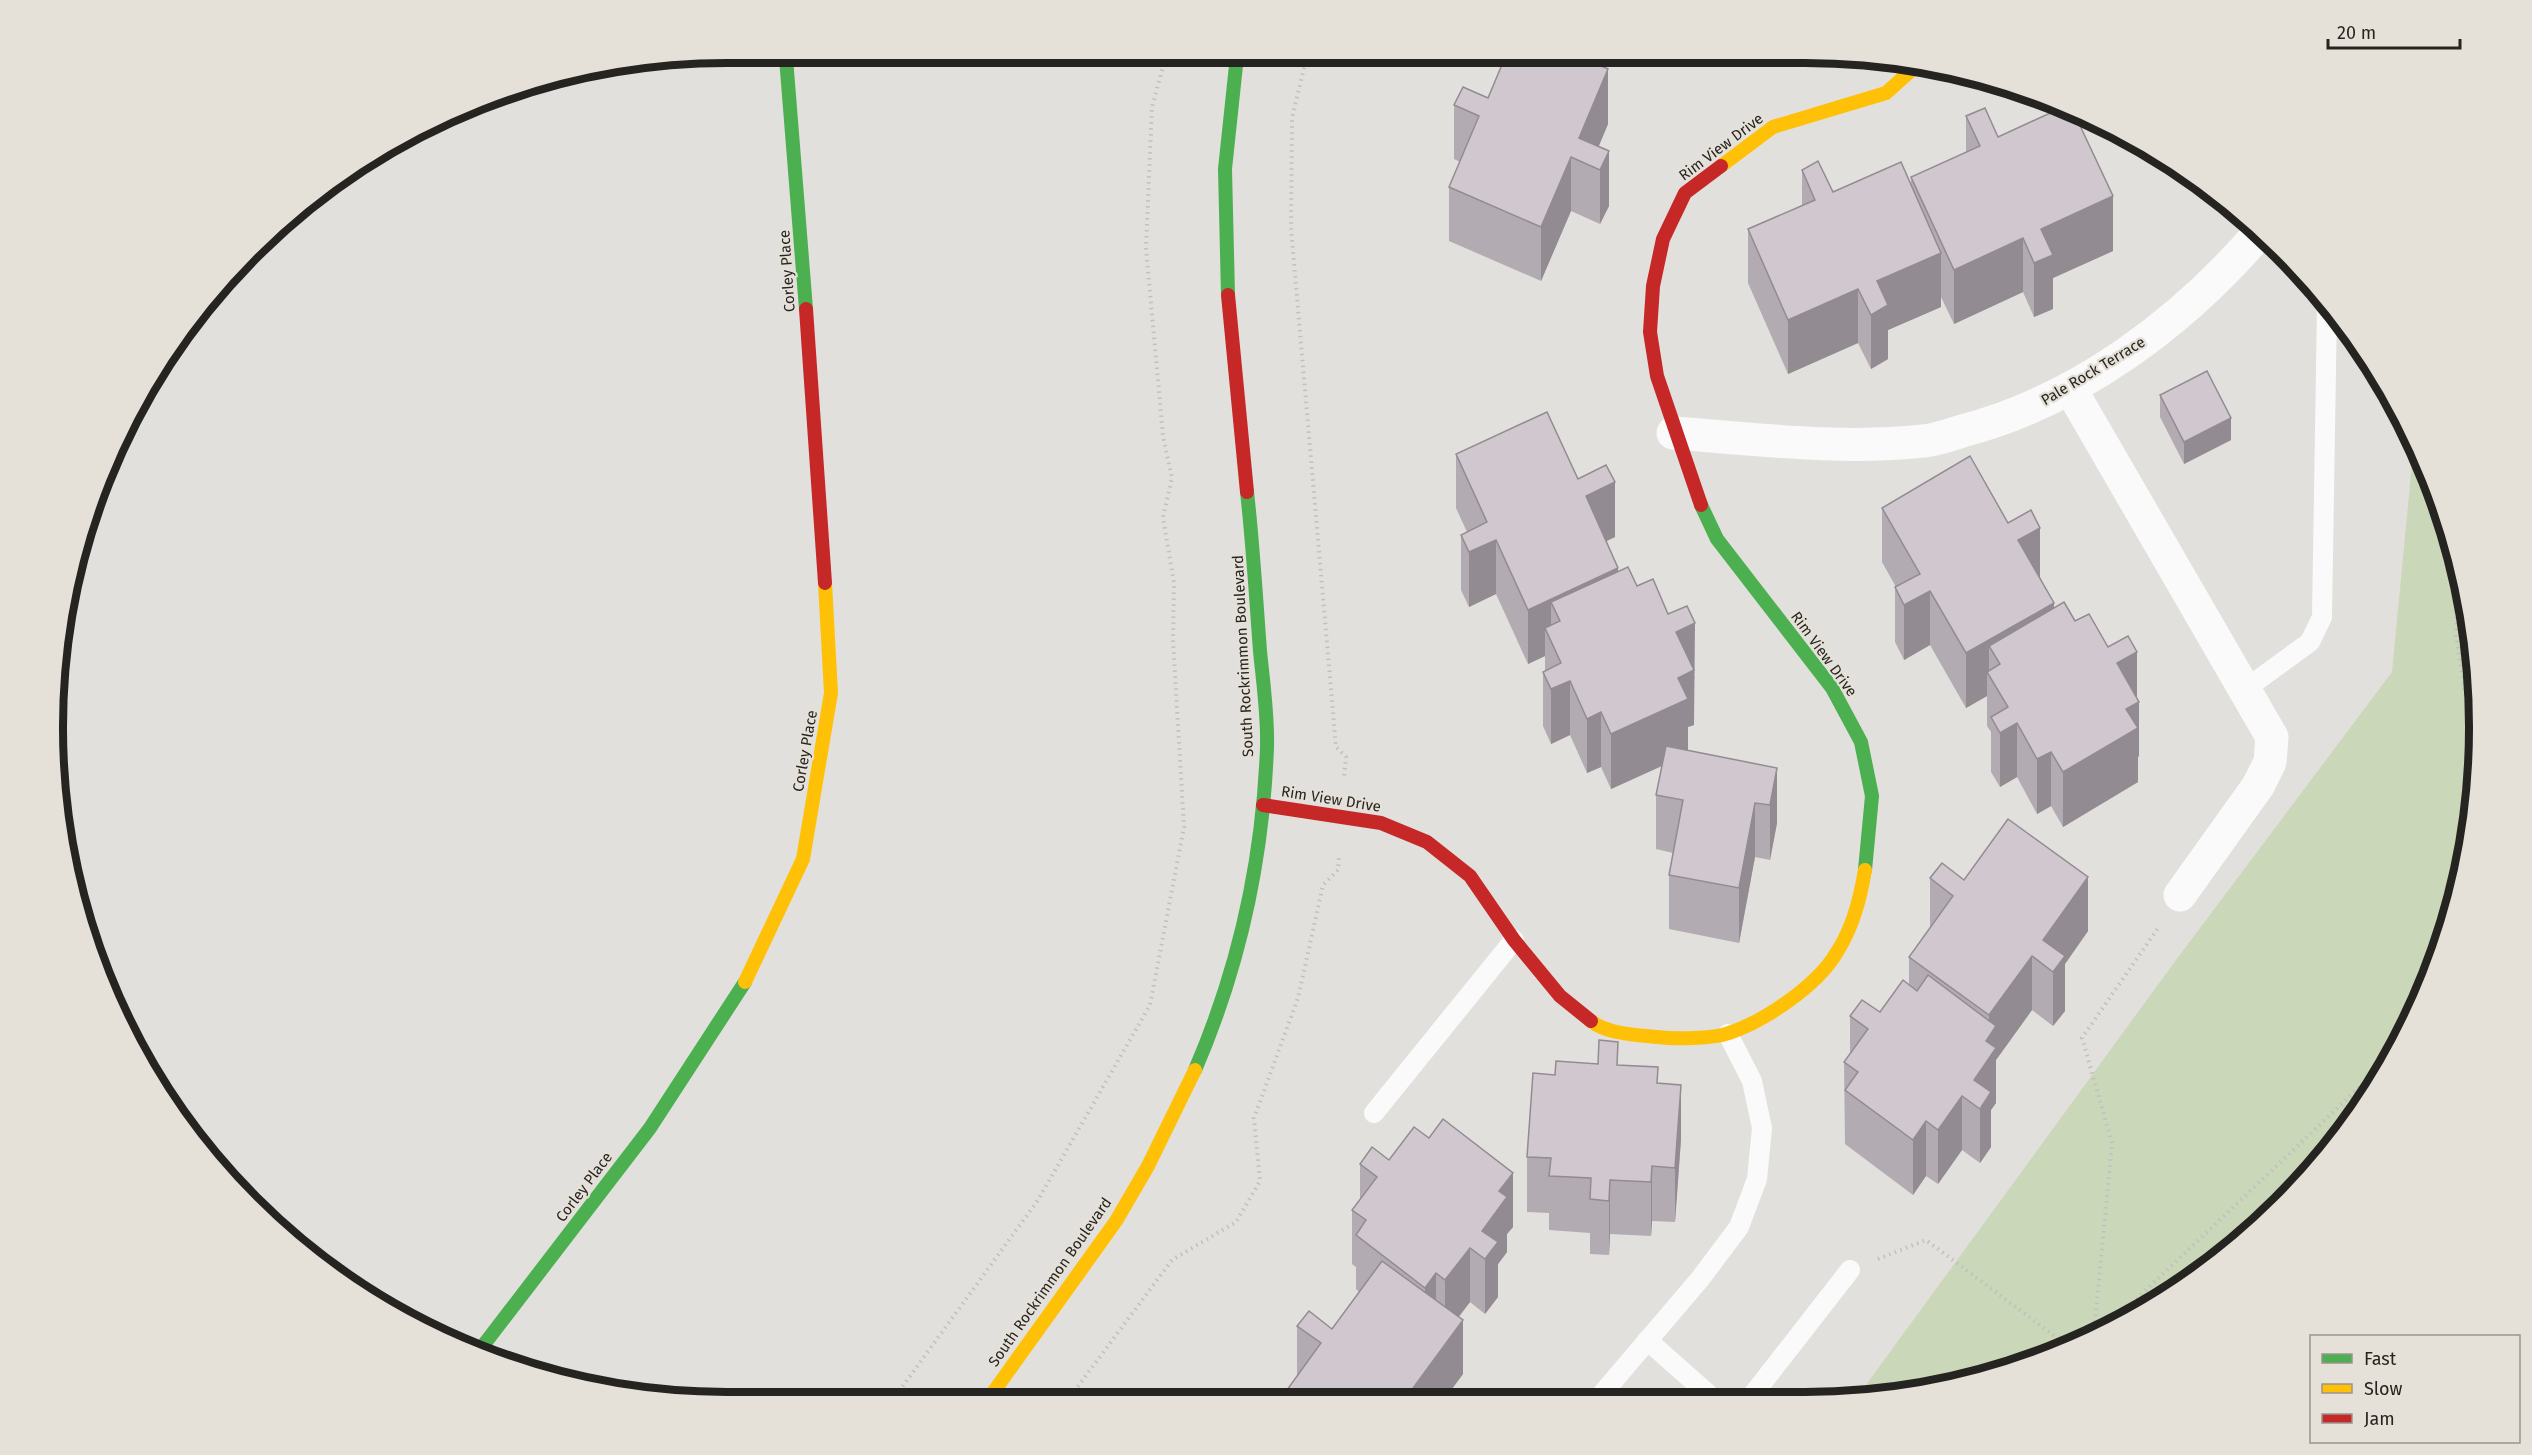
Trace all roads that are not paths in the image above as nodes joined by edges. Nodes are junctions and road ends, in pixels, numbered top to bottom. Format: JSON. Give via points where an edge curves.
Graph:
{"nodes":[{"id":1,"x":786,"y":63,"type":"edge"},
{"id":2,"x":1237,"y":63,"type":"edge"},
{"id":3,"x":1909,"y":72,"type":"edge"},
{"id":4,"x":2254,"y":239,"type":"edge"},
{"id":5,"x":2327,"y":317,"type":"edge"},
{"id":6,"x":2070,"y":388,"type":"junction"},
{"id":7,"x":1674,"y":433,"type":"junction"},
{"id":8,"x":2244,"y":690,"type":"junction"},
{"id":9,"x":1263,"y":805,"type":"junction"},
{"id":10,"x":2180,"y":895,"type":"road end"},
{"id":11,"x":1514,"y":940,"type":"junction"},
{"id":12,"x":1728,"y":1034,"type":"junction"},
{"id":13,"x":1374,"y":1113,"type":"dead end"},
{"id":14,"x":1850,"y":1270,"type":"road end"},
{"id":15,"x":1647,"y":1340,"type":"junction"},
{"id":16,"x":484,"y":1345,"type":"edge"},
{"id":17,"x":993,"y":1392,"type":"edge"},
{"id":18,"x":1604,"y":1392,"type":"edge"},
{"id":19,"x":1706,"y":1392,"type":"edge"},
{"id":20,"x":1755,"y":1392,"type":"edge"}],
"edges":[{"from":1,"to":16,"type":"street","name":"Corley Place","via":[[816,433],[831,693],[803,859],[750,974],[650,1128]]},
{"from":2,"to":9,"type":"street","name":"South Rockrimmon Boulevard","via":[[1228,107],[1226,257],[1267,741]]},
{"from":3,"to":7,"type":"street","name":"Rim View Drive","via":[[1886,93],[1773,127],[1685,194],[1663,239],[1653,286],[1650,332],[1657,376]]},
{"from":4,"to":6,"type":"street","name":"Pale Rock Terrace","via":[[2229,268],[2146,340]]},
{"from":5,"to":8,"type":"lane","via":[[2322,617],[2310,642]]},
{"from":6,"to":7,"type":"street","name":"Pale Rock Terrace","via":[[1994,423],[1925,441],[1846,445]]},
{"from":6,"to":8,"type":"street"},
{"from":7,"to":12,"type":"street","name":"Rim View Drive","via":[[1694,491],[1717,539],[1832,688],[1861,742],[1872,796],[1869,849],[1859,904],[1837,953],[1805,988],[1768,1014]]},
{"from":8,"to":10,"type":"street","via":[[2272,737],[2270,762],[2258,786]]},
{"from":9,"to":11,"type":"street","name":"Rim View Drive","via":[[1381,823],[1426,842],[1470,876]]},
{"from":9,"to":17,"type":"street","name":"South Rockrimmon Boulevard","via":[[1257,860],[1232,976],[1179,1108],[1116,1221]]},
{"from":11,"to":12,"type":"street","name":"Rim View Drive","via":[[1560,996],[1594,1024],[1631,1035],[1665,1038]]},
{"from":11,"to":13,"type":"lane"},
{"from":12,"to":15,"type":"lane","via":[[1752,1081],[1762,1128],[1757,1179],[1739,1227]]},
{"from":14,"to":20,"type":"lane"},
{"from":15,"to":18,"type":"lane"},
{"from":15,"to":19,"type":"lane"}]}
